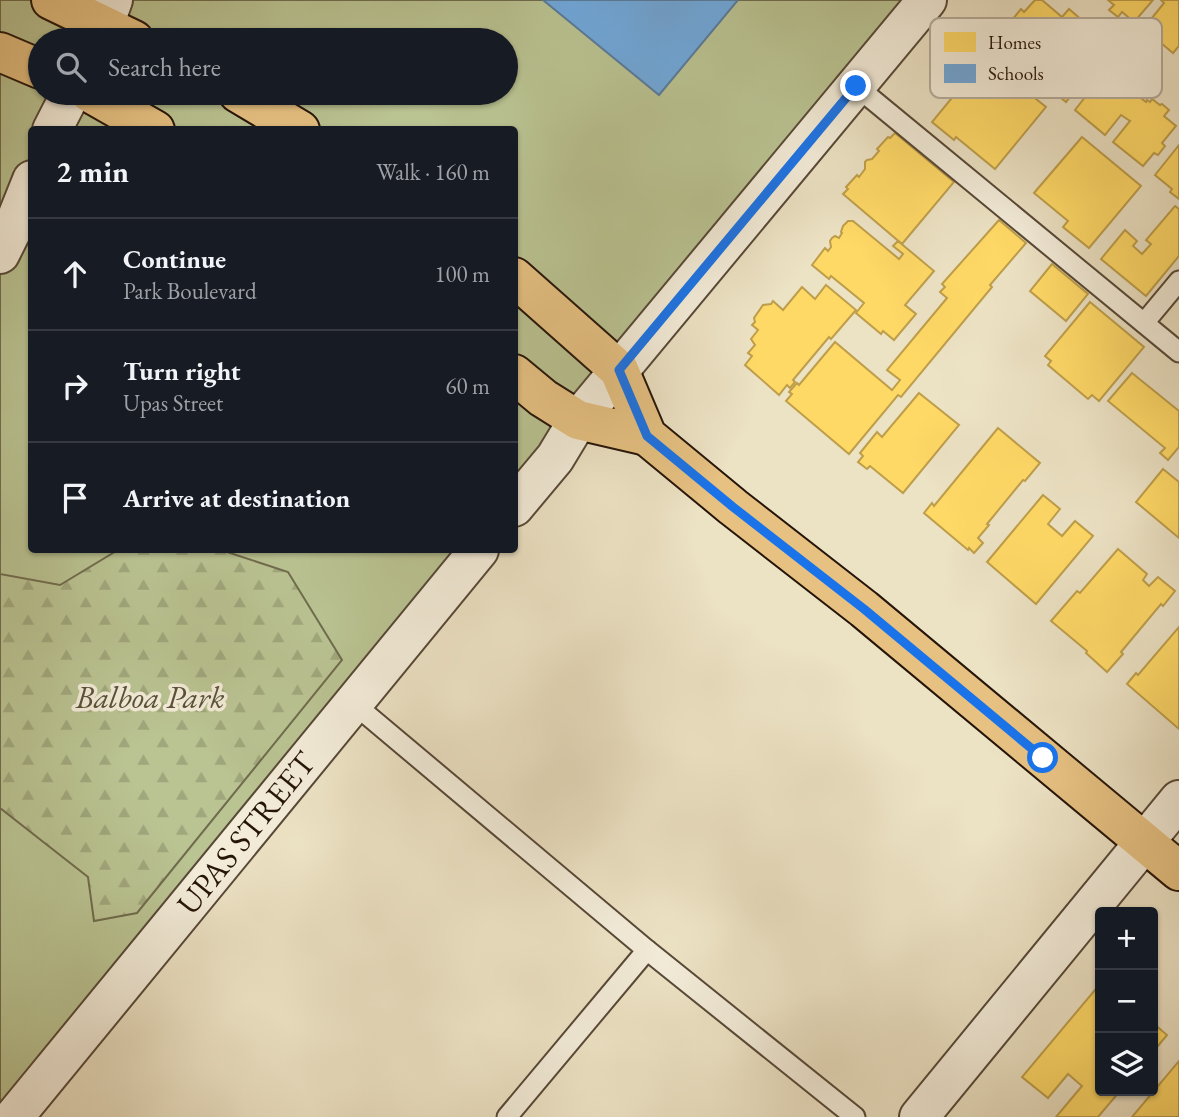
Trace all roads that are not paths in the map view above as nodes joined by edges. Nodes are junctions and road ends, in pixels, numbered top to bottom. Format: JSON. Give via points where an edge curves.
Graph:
{"nodes":[{"id":1,"x":51,"y":0,"type":"edge"},
{"id":2,"x":927,"y":0,"type":"edge"},
{"id":3,"x":112,"y":26,"type":"edge"},
{"id":4,"x":0,"y":52,"type":"edge"},
{"id":5,"x":28,"y":64,"type":"edge"},
{"id":6,"x":856,"y":86,"type":"junction"},
{"id":7,"x":65,"y":105,"type":"edge"},
{"id":8,"x":111,"y":105,"type":"edge"},
{"id":9,"x":258,"y":105,"type":"edge"},
{"id":10,"x":54,"y":126,"type":"edge"},
{"id":11,"x":148,"y":126,"type":"edge"},
{"id":12,"x":293,"y":126,"type":"edge"},
{"id":13,"x":28,"y":190,"type":"edge"},
{"id":14,"x":0,"y":254,"type":"edge"},
{"id":15,"x":518,"y":281,"type":"edge"},
{"id":16,"x":1179,"y":281,"type":"edge"},
{"id":17,"x":1144,"y":323,"type":"junction"},
{"id":18,"x":1179,"y":352,"type":"edge"},
{"id":19,"x":619,"y":370,"type":"junction"},
{"id":20,"x":518,"y":377,"type":"edge"},
{"id":21,"x":578,"y":420,"type":"junction"},
{"id":22,"x":647,"y":436,"type":"junction"},
{"id":23,"x":518,"y":502,"type":"edge"},
{"id":24,"x":477,"y":553,"type":"edge"},
{"id":25,"x":353,"y":703,"type":"junction"},
{"id":26,"x":1179,"y":800,"type":"edge"},
{"id":27,"x":1144,"y":842,"type":"junction"},
{"id":28,"x":1179,"y":871,"type":"edge"},
{"id":29,"x":647,"y":950,"type":"junction"},
{"id":30,"x":14,"y":1117,"type":"edge"},
{"id":31,"x":507,"y":1117,"type":"edge"},
{"id":32,"x":855,"y":1117,"type":"edge"},
{"id":33,"x":919,"y":1117,"type":"edge"}],
"edges":[{"from":1,"to":3,"type":"main road"},
{"from":2,"to":6,"type":"street"},
{"from":4,"to":5,"type":"main road"},
{"from":6,"to":17,"type":"lane"},
{"from":6,"to":19,"type":"street"},
{"from":7,"to":10,"type":"street"},
{"from":8,"to":11,"type":"main road"},
{"from":9,"to":12,"type":"main road"},
{"from":13,"to":14,"type":"street"},
{"from":15,"to":19,"type":"main road"},
{"from":16,"to":17,"type":"lane"},
{"from":17,"to":18,"type":"lane"},
{"from":19,"to":21,"type":"street"},
{"from":19,"to":22,"type":"main road"},
{"from":20,"to":21,"type":"main road"},
{"from":21,"to":22,"type":"main road"},
{"from":21,"to":23,"type":"street","via":[[555,458]]},
{"from":22,"to":27,"type":"main road"},
{"from":24,"to":25,"type":"street","name":"UPAS STREET"},
{"from":25,"to":29,"type":"lane"},
{"from":25,"to":30,"type":"street","name":"UPAS STREET"},
{"from":26,"to":27,"type":"street"},
{"from":27,"to":28,"type":"main road"},
{"from":27,"to":33,"type":"street"},
{"from":29,"to":31,"type":"lane"},
{"from":29,"to":32,"type":"lane"}]}
